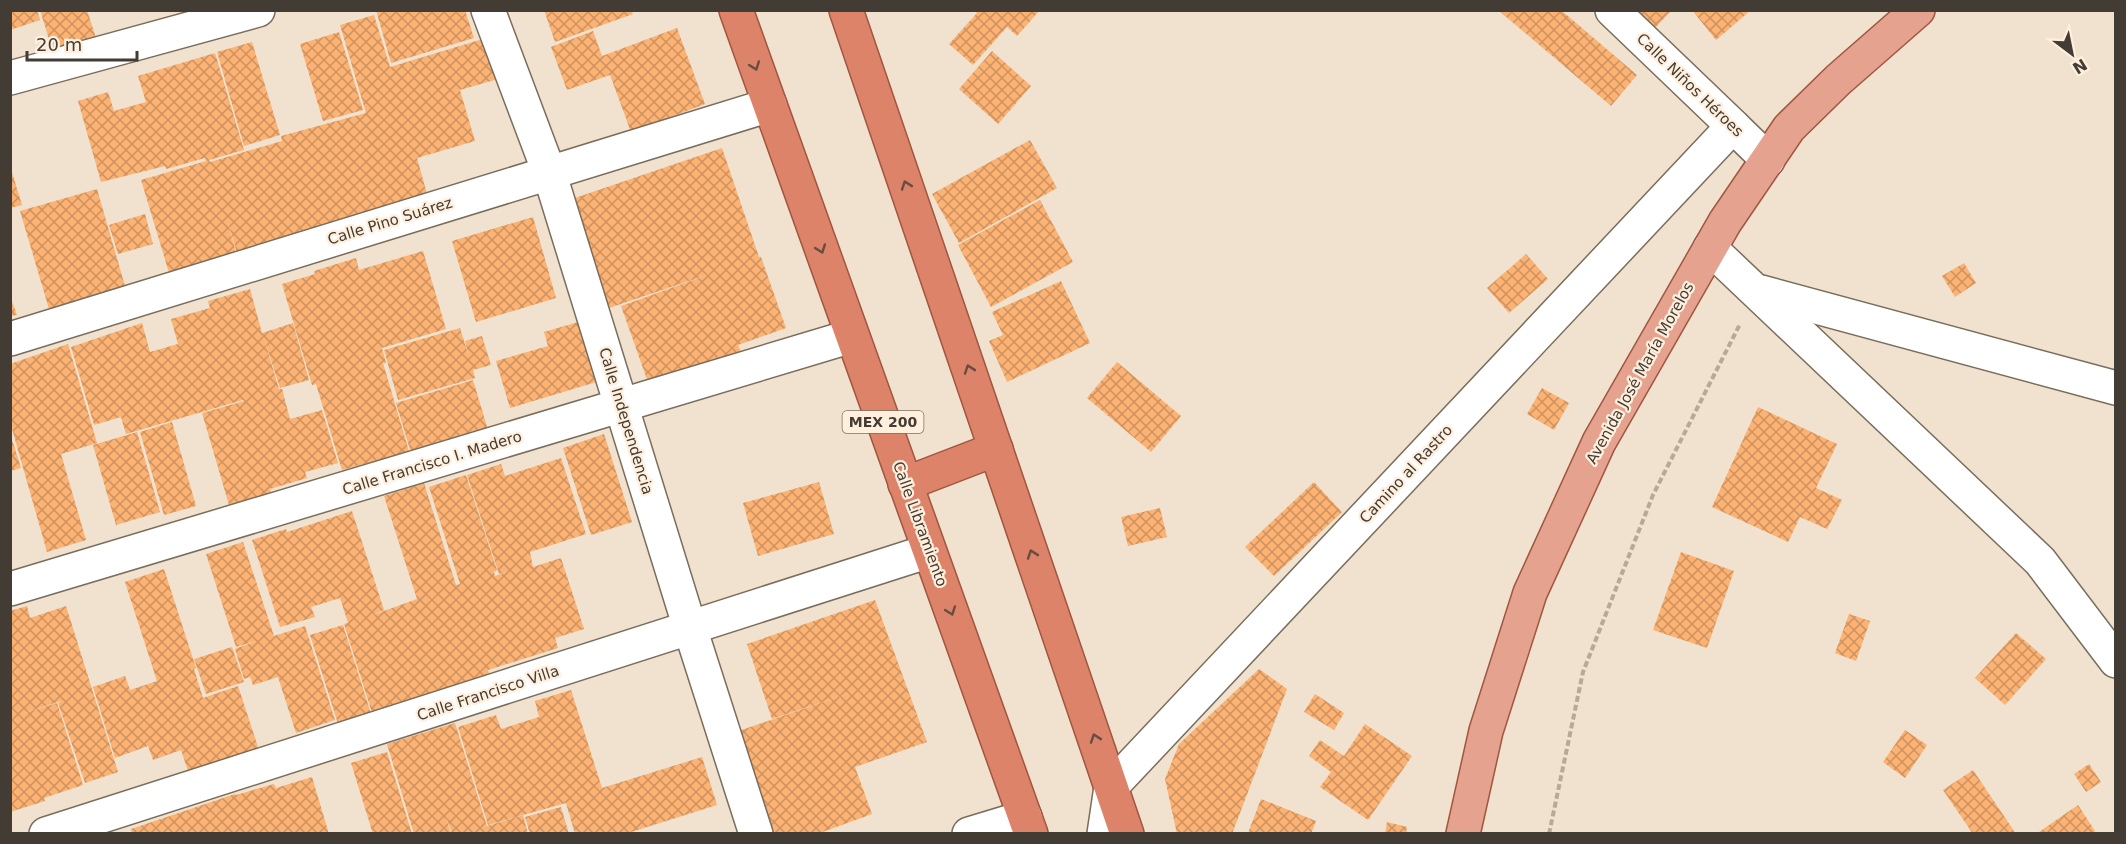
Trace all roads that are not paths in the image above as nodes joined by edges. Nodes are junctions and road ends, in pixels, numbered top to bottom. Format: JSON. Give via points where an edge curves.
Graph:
{"nodes":[{"id":1,"x":258,"y":10,"type":"edge"},
{"id":2,"x":489,"y":10,"type":"edge"},
{"id":3,"x":736,"y":10,"type":"edge"},
{"id":4,"x":846,"y":10,"type":"edge"},
{"id":5,"x":1612,"y":10,"type":"edge"},
{"id":6,"x":1917,"y":10,"type":"edge"},
{"id":7,"x":10,"y":78,"type":"edge"},
{"id":8,"x":770,"y":105,"type":"junction"},
{"id":9,"x":1732,"y":126,"type":"junction"},
{"id":10,"x":1768,"y":160,"type":"junction"},
{"id":11,"x":549,"y":172,"type":"junction"},
{"id":12,"x":1710,"y":248,"type":"junction"},
{"id":13,"x":1756,"y":291,"type":"junction"},
{"id":14,"x":852,"y":336,"type":"junction"},
{"id":15,"x":10,"y":339,"type":"edge"},
{"id":16,"x":2115,"y":388,"type":"edge"},
{"id":17,"x":622,"y":406,"type":"junction"},
{"id":18,"x":996,"y":449,"type":"junction"},
{"id":19,"x":905,"y":484,"type":"junction"},
{"id":20,"x":929,"y":551,"type":"junction"},
{"id":21,"x":10,"y":589,"type":"edge"},
{"id":22,"x":690,"y":628,"type":"junction"},
{"id":23,"x":2115,"y":661,"type":"edge"},
{"id":24,"x":1111,"y":787,"type":"junction"},
{"id":25,"x":1028,"y":825,"type":"edge"},
{"id":26,"x":46,"y":834,"type":"edge"},
{"id":27,"x":756,"y":834,"type":"edge"},
{"id":28,"x":969,"y":834,"type":"edge"},
{"id":29,"x":1104,"y":834,"type":"edge"},
{"id":30,"x":1127,"y":834,"type":"edge"},
{"id":31,"x":1463,"y":834,"type":"edge"}],
"edges":[{"from":1,"to":7,"type":"street"},
{"from":2,"to":11,"type":"street","name":"Calle Independencia"},
{"from":3,"to":8,"type":"highway","name":"Calle Libramiento","number":"MEX 200","one_way":true},
{"from":18,"to":4,"type":"highway","one_way":true},
{"from":5,"to":9,"type":"street","name":"Calle Niños Héroes"},
{"from":6,"to":10,"type":"main road","name":"Avenida José María Morelos","via":[[1789,128]]},
{"from":8,"to":11,"type":"street","name":"Calle Pino Suárez"},
{"from":8,"to":14,"type":"highway","name":"Calle Libramiento","number":"MEX 200","one_way":true},
{"from":9,"to":10,"type":"street","name":"Calle Niños Héroes"},
{"from":9,"to":24,"type":"street","name":"Camino al Rastro"},
{"from":10,"to":12,"type":"main road","name":"Avenida José María Morelos"},
{"from":11,"to":15,"type":"street","name":"Calle Pino Suárez"},
{"from":11,"to":17,"type":"street","name":"Calle Independencia"},
{"from":12,"to":13,"type":"street"},
{"from":12,"to":31,"type":"main road","name":"Avenida José María Morelos","via":[[1599,442],[1530,593],[1486,731]]},
{"from":13,"to":16,"type":"street"},
{"from":13,"to":23,"type":"street","via":[[2040,561]]},
{"from":14,"to":17,"type":"street","name":"Calle Francisco I. Madero"},
{"from":14,"to":19,"type":"highway","name":"Calle Libramiento","number":"MEX 200"},
{"from":17,"to":21,"type":"street","name":"Calle Francisco I. Madero"},
{"from":17,"to":22,"type":"street","name":"Calle Independencia"},
{"from":18,"to":19,"type":"highway"},
{"from":24,"to":18,"type":"highway","one_way":true},
{"from":19,"to":20,"type":"highway","name":"Calle Libramiento","number":"MEX 200"},
{"from":20,"to":22,"type":"street","name":"Calle Francisco Villa"},
{"from":20,"to":25,"type":"highway","name":"Calle Libramiento","number":"MEX 200","one_way":true},
{"from":22,"to":26,"type":"street","name":"Calle Francisco Villa"},
{"from":22,"to":27,"type":"street","name":"Calle Independencia"},
{"from":24,"to":29,"type":"street"},
{"from":24,"to":30,"type":"highway"},
{"from":25,"to":28,"type":"street"}]}
